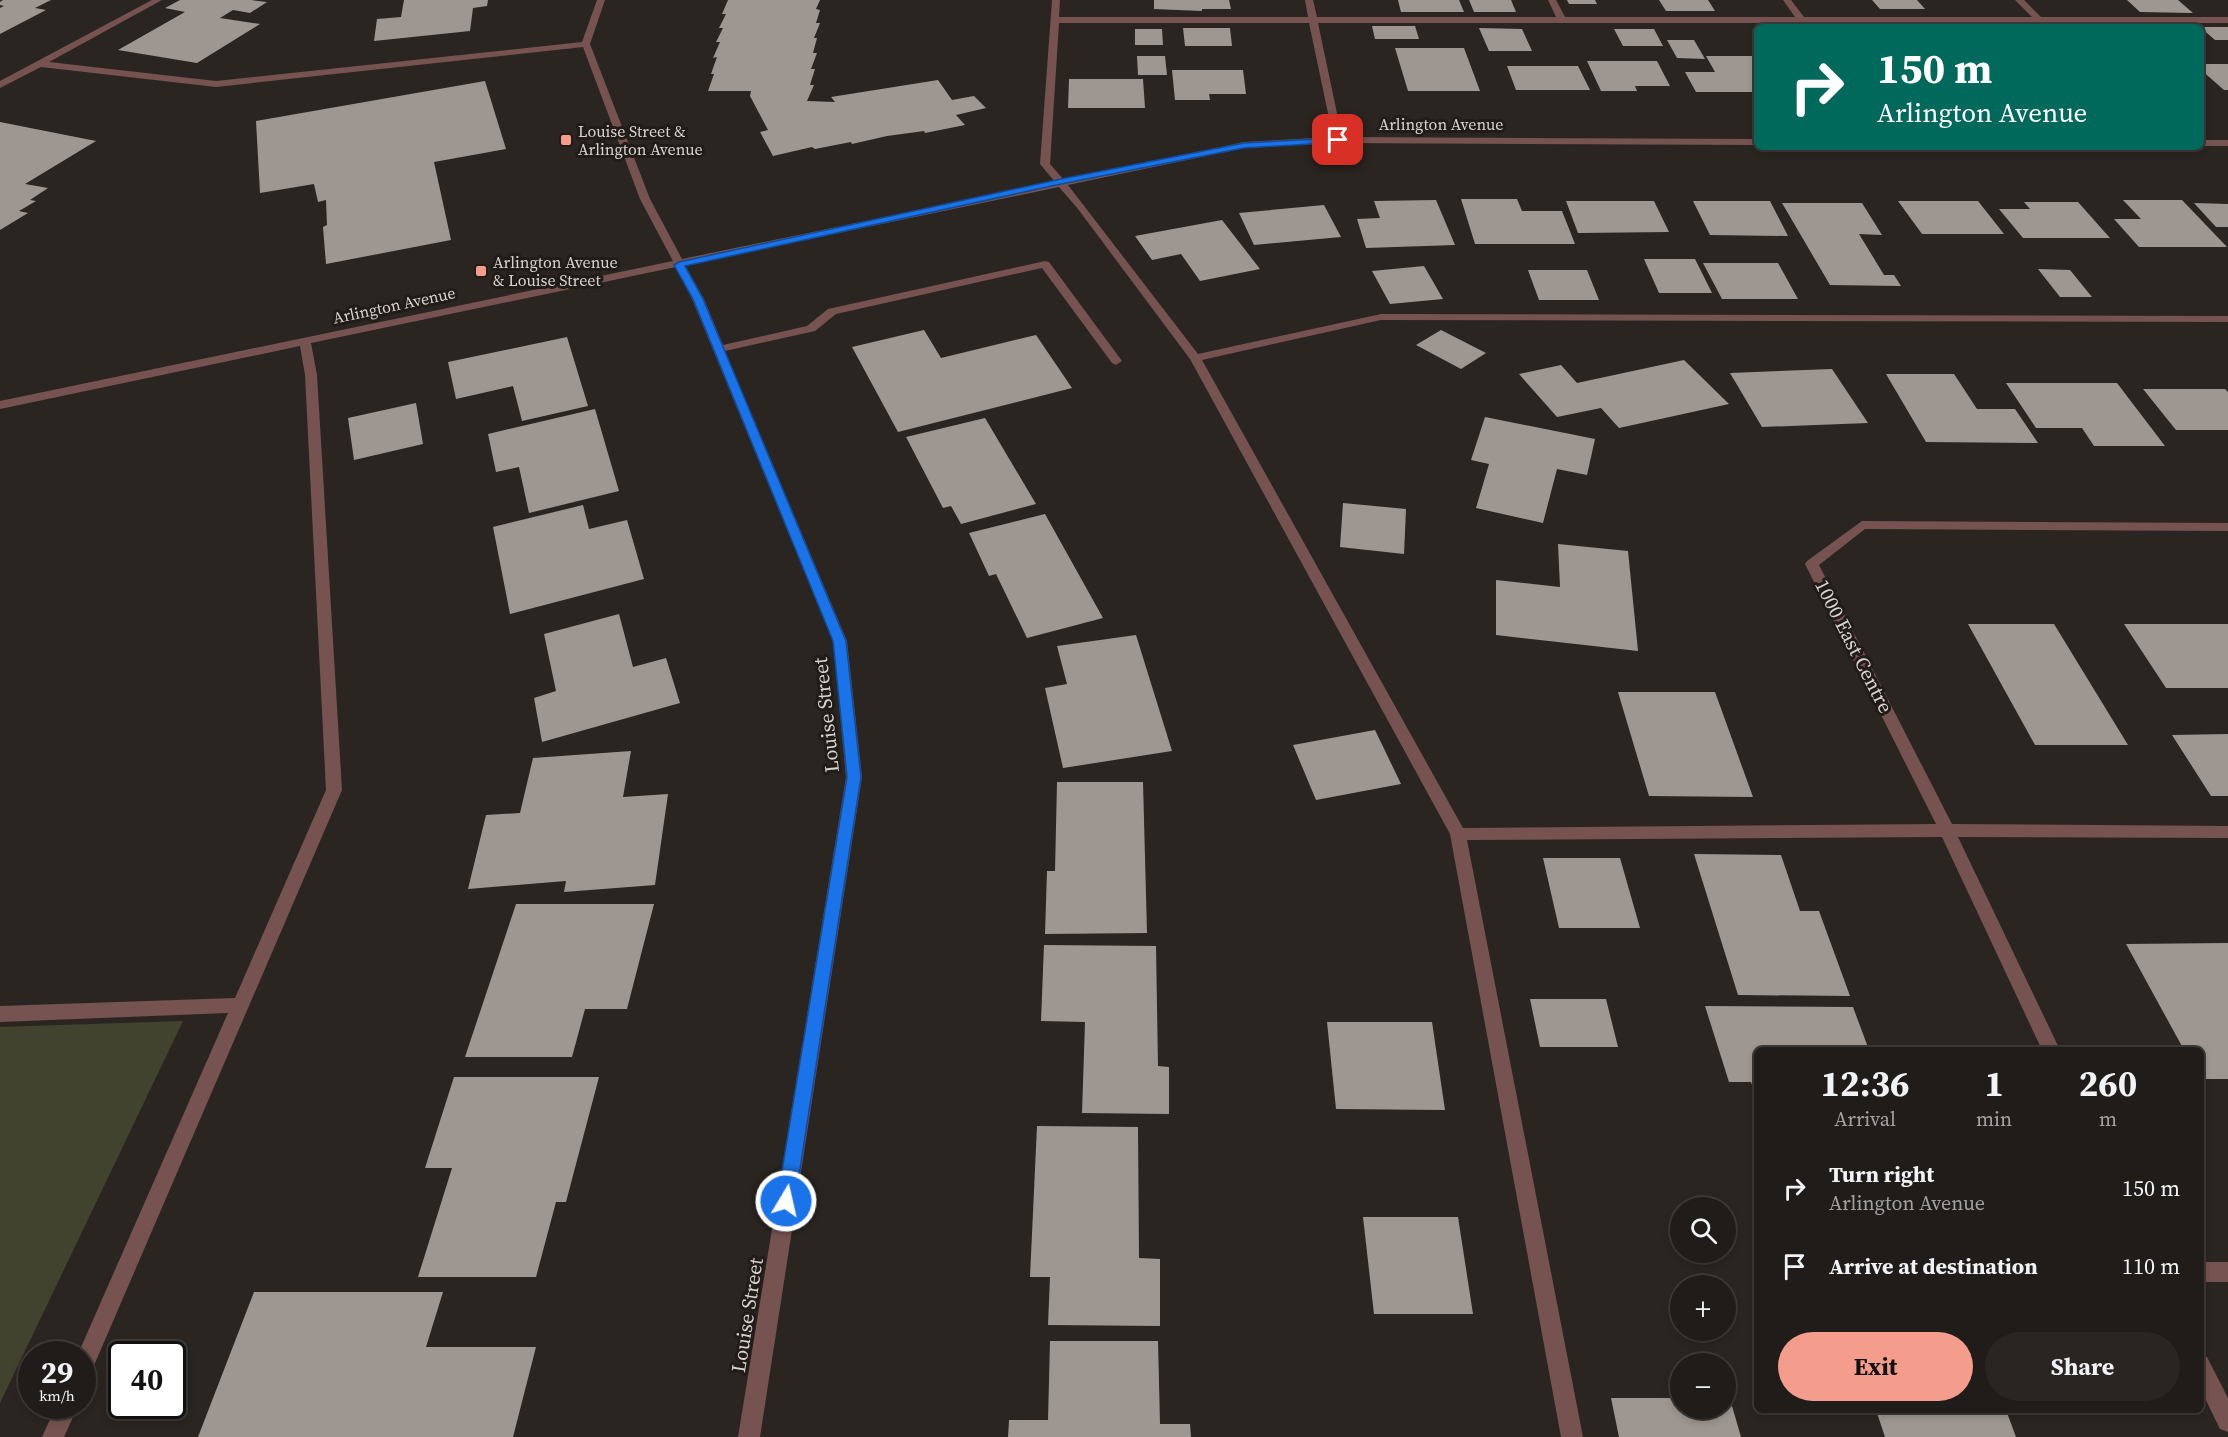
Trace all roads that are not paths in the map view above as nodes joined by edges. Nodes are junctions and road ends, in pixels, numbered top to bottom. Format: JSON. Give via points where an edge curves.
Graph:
{"nodes":[{"id":1,"x":158,"y":0,"type":"edge"},
{"id":2,"x":601,"y":0,"type":"edge"},
{"id":3,"x":1056,"y":0,"type":"edge"},
{"id":4,"x":1309,"y":0,"type":"edge"},
{"id":5,"x":1552,"y":0,"type":"edge"},
{"id":6,"x":1787,"y":0,"type":"edge"},
{"id":7,"x":2019,"y":0,"type":"edge"},
{"id":8,"x":1054,"y":20,"type":"junction"},
{"id":9,"x":1314,"y":20,"type":"junction"},
{"id":10,"x":1561,"y":20,"type":"junction"},
{"id":11,"x":2038,"y":20,"type":"junction"},
{"id":12,"x":2228,"y":20,"type":"edge"},
{"id":13,"x":1804,"y":24,"type":"edge"},
{"id":14,"x":586,"y":44,"type":"junction"},
{"id":15,"x":40,"y":63,"type":"junction"},
{"id":16,"x":0,"y":84,"type":"edge"},
{"id":17,"x":1338,"y":140,"type":"junction"},
{"id":18,"x":1754,"y":142,"type":"edge"},
{"id":19,"x":2204,"y":143,"type":"edge"},
{"id":20,"x":2228,"y":143,"type":"edge"},
{"id":21,"x":1061,"y":182,"type":"junction"},
{"id":22,"x":679,"y":265,"type":"junction"},
{"id":23,"x":2228,"y":319,"type":"edge"},
{"id":24,"x":305,"y":341,"type":"junction"},
{"id":25,"x":718,"y":349,"type":"junction"},
{"id":26,"x":1195,"y":358,"type":"junction"},
{"id":27,"x":1116,"y":361,"type":"dead end"},
{"id":28,"x":0,"y":405,"type":"edge"},
{"id":29,"x":2228,"y":527,"type":"edge"},
{"id":30,"x":1948,"y":832,"type":"junction"},
{"id":31,"x":2228,"y":832,"type":"edge"},
{"id":32,"x":1458,"y":834,"type":"junction"},
{"id":33,"x":241,"y":1005,"type":"junction"},
{"id":34,"x":0,"y":1014,"type":"edge"},
{"id":35,"x":2050,"y":1047,"type":"edge"},
{"id":36,"x":2204,"y":1272,"type":"edge"},
{"id":37,"x":2228,"y":1272,"type":"edge"},
{"id":38,"x":95,"y":1341,"type":"edge"},
{"id":39,"x":2204,"y":1372,"type":"edge"},
{"id":40,"x":61,"y":1419,"type":"edge"},
{"id":41,"x":2228,"y":1421,"type":"edge"},
{"id":42,"x":53,"y":1437,"type":"edge"},
{"id":43,"x":749,"y":1437,"type":"edge"},
{"id":44,"x":1572,"y":1437,"type":"edge"}],
"edges":[{"from":1,"to":15,"type":"street"},
{"from":2,"to":14,"type":"street"},
{"from":3,"to":8,"type":"street"},
{"from":4,"to":9,"type":"street"},
{"from":5,"to":10,"type":"street"},
{"from":6,"to":13,"type":"street"},
{"from":7,"to":11,"type":"street"},
{"from":8,"to":9,"type":"street"},
{"from":8,"to":21,"type":"street","via":[[1045,164]]},
{"from":9,"to":10,"type":"street"},
{"from":9,"to":17,"type":"street"},
{"from":10,"to":13,"type":"street"},
{"from":11,"to":12,"type":"street"},
{"from":11,"to":13,"type":"street"},
{"from":14,"to":15,"type":"street","via":[[216,84]]},
{"from":14,"to":22,"type":"street","name":"Louise Street","via":[[645,199]]},
{"from":15,"to":16,"type":"street"},
{"from":17,"to":18,"type":"street","name":"Arlington Avenue"},
{"from":17,"to":21,"type":"street","name":"Arlington Avenue","via":[[1244,145]]},
{"from":19,"to":20,"type":"street"},
{"from":21,"to":22,"type":"street","name":"Arlington Avenue"},
{"from":21,"to":26,"type":"street"},
{"from":22,"to":24,"type":"street","name":"Arlington Avenue"},
{"from":22,"to":25,"type":"street","name":"Louise Street"},
{"from":23,"to":26,"type":"street","via":[[1381,317]]},
{"from":24,"to":28,"type":"street","name":"Arlington Avenue"},
{"from":24,"to":33,"type":"street","via":[[311,375],[334,790]]},
{"from":25,"to":27,"type":"street","via":[[811,329],[832,311],[1045,264]]},
{"from":25,"to":43,"type":"street","name":"Louise Street","via":[[840,641],[854,777]]},
{"from":26,"to":32,"type":"street"},
{"from":29,"to":30,"type":"street","name":"1000 East Centre","via":[[1862,525],[1812,564]]},
{"from":30,"to":31,"type":"street"},
{"from":30,"to":32,"type":"street"},
{"from":30,"to":35,"type":"street","name":"1000 East Centre"},
{"from":32,"to":44,"type":"street"},
{"from":33,"to":34,"type":"street"},
{"from":33,"to":38,"type":"street"},
{"from":36,"to":37,"type":"street"},
{"from":39,"to":41,"type":"street"},
{"from":40,"to":42,"type":"street"}]}
